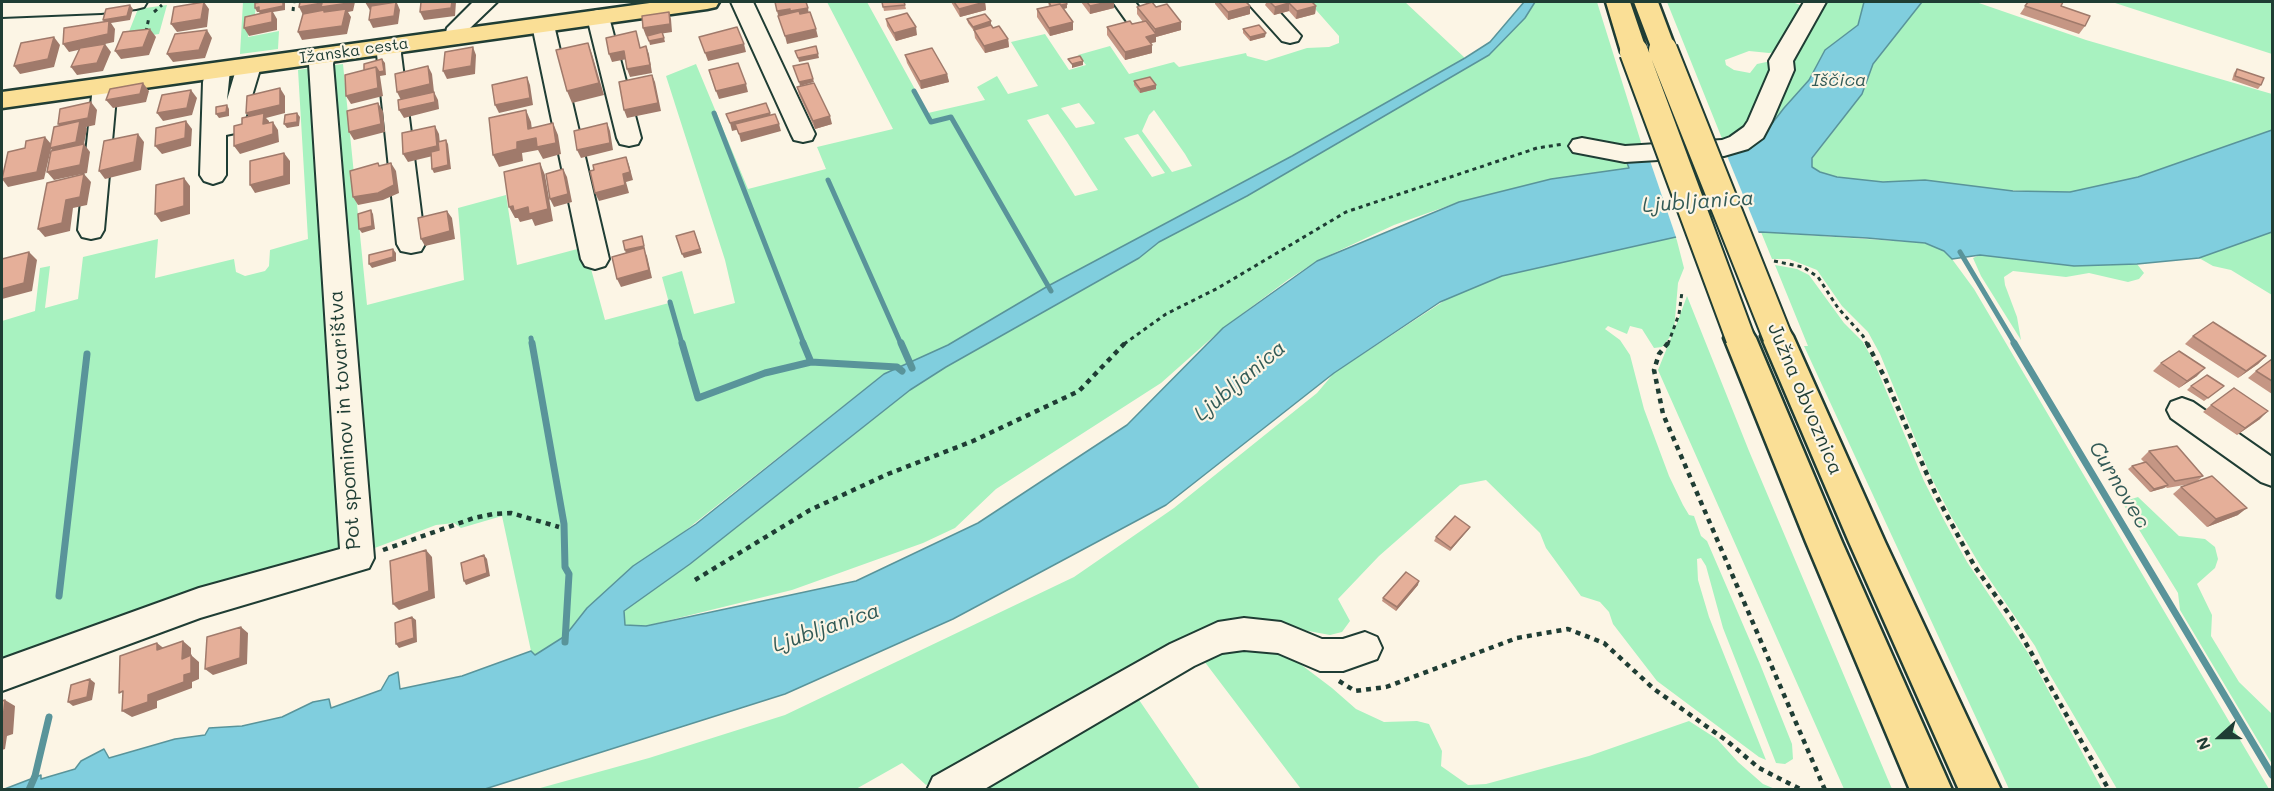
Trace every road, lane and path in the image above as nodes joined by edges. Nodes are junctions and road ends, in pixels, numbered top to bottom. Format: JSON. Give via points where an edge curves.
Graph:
{"nodes":[{"id":1,"x":136,"y":2,"type":"edge"},
{"id":2,"x":294,"y":2,"type":"edge"},
{"id":3,"x":486,"y":2,"type":"edge"},
{"id":4,"x":707,"y":2,"type":"edge"},
{"id":5,"x":742,"y":2,"type":"edge"},
{"id":6,"x":1258,"y":2,"type":"edge"},
{"id":7,"x":1618,"y":2,"type":"edge"},
{"id":8,"x":1646,"y":2,"type":"edge"},
{"id":9,"x":1815,"y":2,"type":"edge"},
{"id":10,"x":71,"y":4,"type":"edge"},
{"id":11,"x":162,"y":5,"type":"dead end"},
{"id":12,"x":2,"y":10,"type":"edge"},
{"id":13,"x":293,"y":11,"type":"dead end"},
{"id":14,"x":598,"y":17,"type":"junction"},
{"id":15,"x":543,"y":24,"type":"junction"},
{"id":16,"x":1290,"y":36,"type":"dead end"},
{"id":17,"x":456,"y":37,"type":"junction"},
{"id":18,"x":143,"y":38,"type":"edge"},
{"id":19,"x":390,"y":46,"type":"junction"},
{"id":20,"x":323,"y":55,"type":"junction"},
{"id":21,"x":249,"y":66,"type":"junction"},
{"id":22,"x":218,"y":70,"type":"junction"},
{"id":23,"x":105,"y":86,"type":"junction"},
{"id":24,"x":2,"y":100,"type":"edge"},
{"id":25,"x":214,"y":130,"type":"junction"},
{"id":26,"x":803,"y":134,"type":"dead end"},
{"id":27,"x":629,"y":138,"type":"dead end"},
{"id":28,"x":1582,"y":146,"type":"joint"},
{"id":29,"x":213,"y":175,"type":"dead end"},
{"id":30,"x":91,"y":230,"type":"dead end"},
{"id":31,"x":411,"y":244,"type":"dead end"},
{"id":32,"x":594,"y":259,"type":"dead end"},
{"id":33,"x":1773,"y":261,"type":"dead end"},
{"id":34,"x":1682,"y":292,"type":"dead end"},
{"id":35,"x":2182,"y":410,"type":"dead end"},
{"id":36,"x":2272,"y":473,"type":"edge"},
{"id":37,"x":559,"y":527,"type":"dead end"},
{"id":38,"x":357,"y":558,"type":"junction"},
{"id":39,"x":695,"y":580,"type":"dead end"},
{"id":40,"x":1365,"y":648,"type":"dead end"},
{"id":41,"x":1320,"y":655,"type":"junction"},
{"id":42,"x":2,"y":675,"type":"edge"},
{"id":43,"x":946,"y":789,"type":"edge"},
{"id":44,"x":1802,"y":789,"type":"edge"},
{"id":45,"x":1825,"y":789,"type":"edge"},
{"id":46,"x":1931,"y":789,"type":"edge"},
{"id":47,"x":1980,"y":789,"type":"edge"},
{"id":48,"x":2109,"y":789,"type":"edge"}],
"edges":[{"from":1,"to":10,"type":"street"},
{"from":2,"to":13,"type":"path"},
{"from":3,"to":17,"type":"street","via":[[458,28]]},
{"from":4,"to":14,"type":"main road","name":"Ižanska cesta"},
{"from":5,"to":26,"type":"street"},
{"from":6,"to":16,"type":"street"},
{"from":7,"to":46,"type":"main road","name":"Južna obvoznica","bridge":true,"via":[[1740,338]]},
{"from":8,"to":47,"type":"main road","name":"Južna obvoznica","bridge":true,"via":[[1777,336]]},
{"from":9,"to":28,"type":"street","via":[[1781,62],[1782,70],[1760,121],[1754,132],[1739,143],[1724,148],[1625,154]]},
{"from":10,"to":12,"type":"street"},
{"from":11,"to":18,"type":"path","via":[[147,18]]},
{"from":14,"to":15,"type":"main road","name":"Ižanska cesta"},
{"from":14,"to":27,"type":"street"},
{"from":15,"to":17,"type":"main road","name":"Ižanska cesta"},
{"from":15,"to":32,"type":"street"},
{"from":17,"to":19,"type":"main road","name":"Ižanska cesta"},
{"from":19,"to":20,"type":"main road","name":"Ižanska cesta"},
{"from":19,"to":31,"type":"street"},
{"from":20,"to":21,"type":"main road","name":"Ižanska cesta"},
{"from":20,"to":38,"type":"street","name":"Pot spominov in tovarištva"},
{"from":21,"to":22,"type":"main road","name":"Ižanska cesta"},
{"from":21,"to":25,"type":"street","via":[[231,126]]},
{"from":22,"to":23,"type":"main road","name":"Ižanska cesta"},
{"from":22,"to":25,"type":"street"},
{"from":23,"to":24,"type":"main road","name":"Ižanska cesta"},
{"from":23,"to":30,"type":"street"},
{"from":25,"to":29,"type":"street"},
{"from":28,"to":39,"type":"path","via":[[1563,143],[1537,148],[1346,212],[1166,314],[1130,339],[1079,391],[810,510]]},
{"from":33,"to":48,"type":"path","via":[[1803,267],[1818,277],[1863,336],[1941,505],[1975,567],[2011,617]]},
{"from":34,"to":45,"type":"path","via":[[1668,344],[1653,370],[1663,414]]},
{"from":35,"to":36,"type":"street"},
{"from":37,"to":38,"type":"path","via":[[512,513],[494,514]]},
{"from":38,"to":42,"type":"street","name":"Pot spominov in tovarištva","via":[[199,603]]},
{"from":40,"to":41,"type":"street","via":[[1343,655]]},
{"from":41,"to":43,"type":"street","via":[[1281,638],[1244,634],[1218,638]]},
{"from":41,"to":44,"type":"path","via":[[1330,676],[1355,691],[1386,687],[1517,638],[1568,629],[1604,643],[1654,689],[1759,768]]}]}
